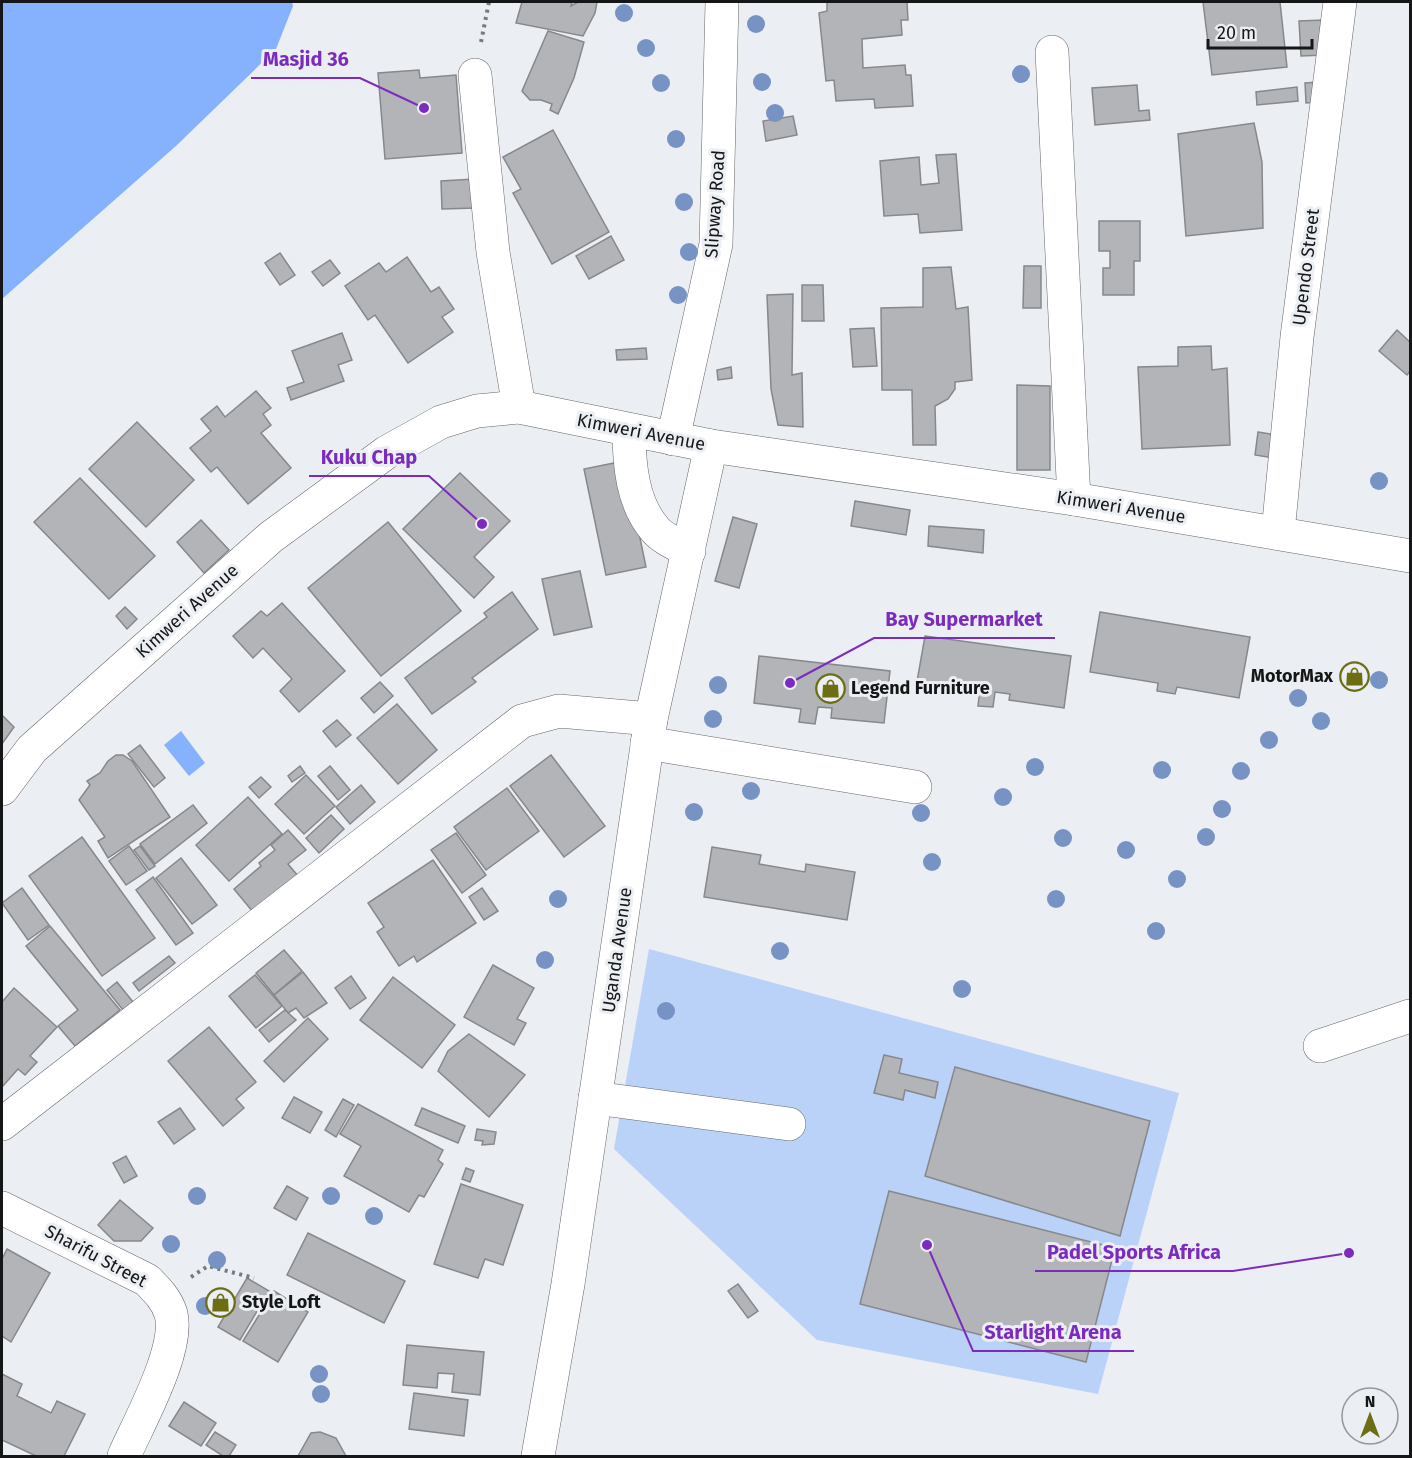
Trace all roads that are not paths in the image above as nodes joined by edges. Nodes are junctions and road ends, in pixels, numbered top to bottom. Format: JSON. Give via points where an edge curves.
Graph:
{"nodes":[{"id":1,"x":722,"y":2,"type":"edge"},
{"id":2,"x":1340,"y":2,"type":"edge"},
{"id":3,"x":1052,"y":52,"type":"dead end"},
{"id":4,"x":475,"y":75,"type":"road end"},
{"id":5,"x":519,"y":407,"type":"junction"},
{"id":6,"x":629,"y":430,"type":"junction"},
{"id":7,"x":673,"y":439,"type":"junction"},
{"id":8,"x":711,"y":446,"type":"junction"},
{"id":9,"x":1074,"y":499,"type":"junction"},
{"id":10,"x":1278,"y":532,"type":"junction"},
{"id":11,"x":689,"y":551,"type":"junction"},
{"id":12,"x":1410,"y":556,"type":"edge"},
{"id":13,"x":649,"y":731,"type":"junction"},
{"id":14,"x":915,"y":788,"type":"dead end"},
{"id":15,"x":2,"y":789,"type":"edge"},
{"id":16,"x":1410,"y":1016,"type":"edge"},
{"id":17,"x":1320,"y":1046,"type":"dead end"},
{"id":18,"x":595,"y":1098,"type":"junction"},
{"id":19,"x":2,"y":1124,"type":"edge"},
{"id":20,"x":789,"y":1124,"type":"dead end"},
{"id":21,"x":2,"y":1208,"type":"edge"},
{"id":22,"x":124,"y":1456,"type":"edge"},
{"id":23,"x":538,"y":1456,"type":"edge"}],
"edges":[{"from":1,"to":7,"type":"street","name":"Slipway Road","via":[[716,244]]},
{"from":2,"to":10,"type":"street","name":"Upendo Street","via":[[1297,337]]},
{"from":3,"to":9,"type":"street"},
{"from":4,"to":5,"type":"street","via":[[493,252]]},
{"from":5,"to":6,"type":"street","name":"Kimweri Avenue"},
{"from":5,"to":15,"type":"street","name":"Kimweri Avenue","via":[[477,411],[441,422],[387,452],[271,537],[32,749]]},
{"from":6,"to":7,"type":"street","name":"Kimweri Avenue"},
{"from":6,"to":11,"type":"street","via":[[630,462],[644,512],[655,530]]},
{"from":7,"to":8,"type":"street","name":"Kimweri Avenue"},
{"from":8,"to":9,"type":"street","name":"Kimweri Avenue"},
{"from":8,"to":11,"type":"street","name":"Uganda Avenue"},
{"from":9,"to":10,"type":"street","name":"Kimweri Avenue"},
{"from":10,"to":12,"type":"street","name":"Kimweri Avenue"},
{"from":11,"to":13,"type":"street","name":"Uganda Avenue"},
{"from":13,"to":14,"type":"street"},
{"from":13,"to":18,"type":"street","name":"Uganda Avenue"},
{"from":13,"to":19,"type":"street","via":[[558,711],[522,721]]},
{"from":16,"to":17,"type":"street"},
{"from":18,"to":20,"type":"street"},
{"from":18,"to":23,"type":"street","name":"Uganda Avenue"},
{"from":21,"to":22,"type":"street","name":"Sharifu Street","via":[[147,1280],[162,1295],[171,1313],[171,1343]]}]}
